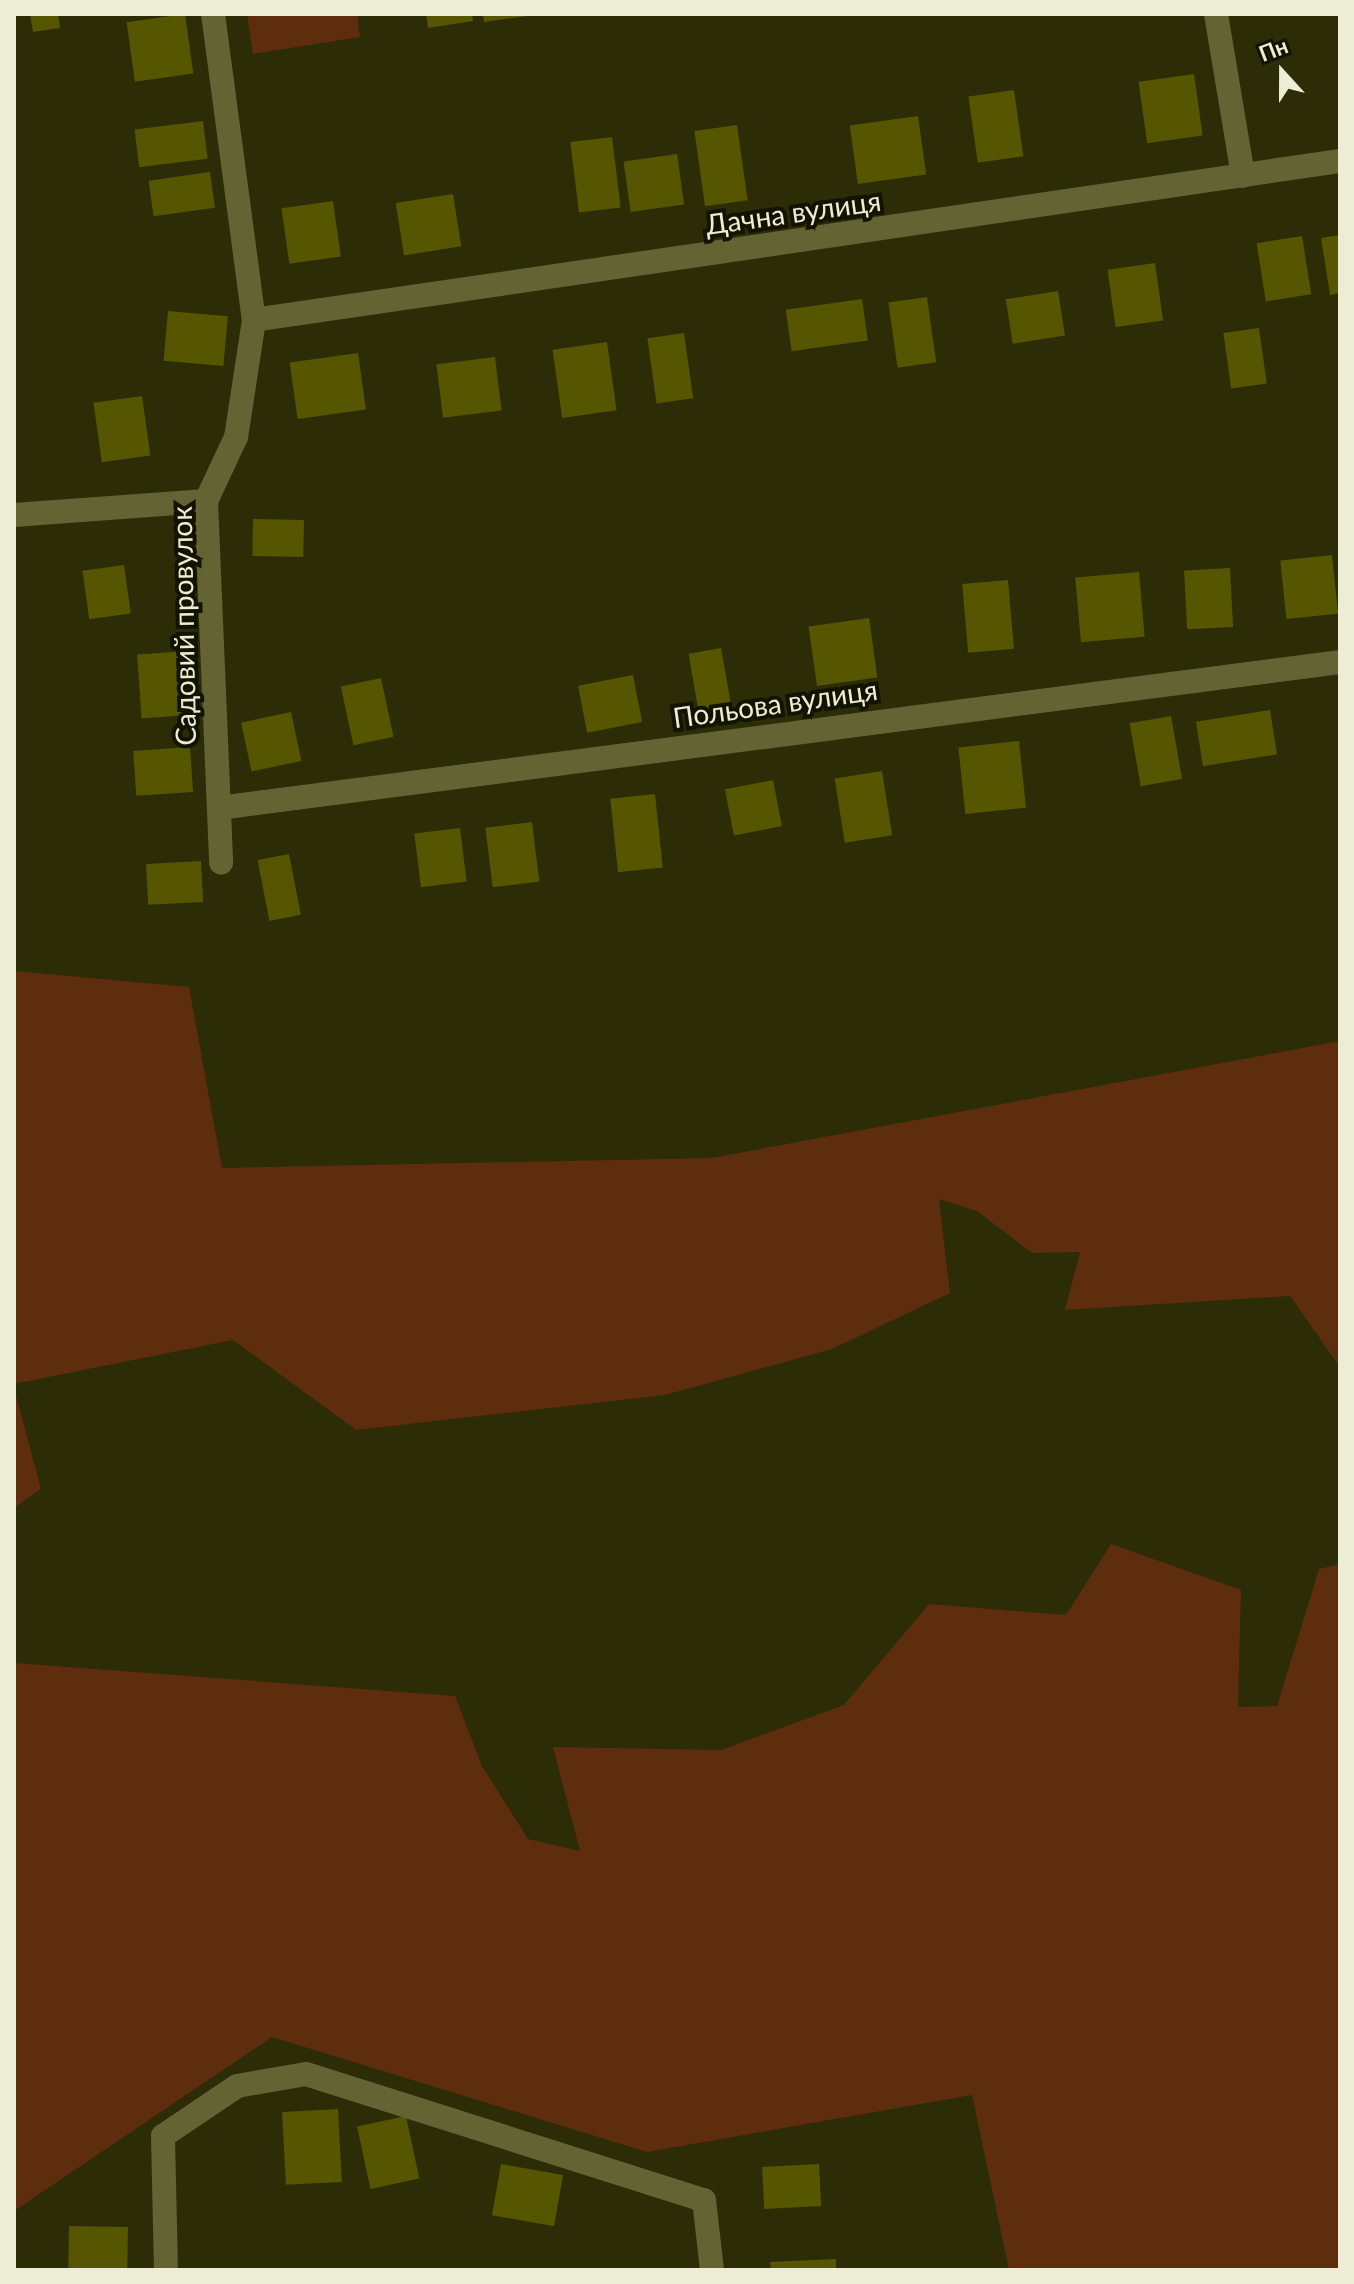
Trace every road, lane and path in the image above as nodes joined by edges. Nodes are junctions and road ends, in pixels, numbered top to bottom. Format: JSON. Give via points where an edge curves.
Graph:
{"nodes":[{"id":1,"x":213,"y":14,"type":"edge"},
{"id":2,"x":1216,"y":14,"type":"edge"},
{"id":3,"x":1340,"y":161,"type":"edge"},
{"id":4,"x":1243,"y":176,"type":"junction"},
{"id":5,"x":254,"y":320,"type":"junction"},
{"id":6,"x":206,"y":501,"type":"junction"},
{"id":7,"x":14,"y":515,"type":"edge"},
{"id":8,"x":1340,"y":662,"type":"edge"},
{"id":9,"x":219,"y":808,"type":"junction"},
{"id":10,"x":221,"y":863,"type":"dead end"},
{"id":11,"x":166,"y":2270,"type":"edge"},
{"id":12,"x":712,"y":2270,"type":"edge"}],
"edges":[{"from":1,"to":5,"type":"street","name":"Садовий провулок"},
{"from":2,"to":4,"type":"street"},
{"from":3,"to":4,"type":"street","name":"Дачна вулиця"},
{"from":4,"to":5,"type":"street","name":"Дачна вулиця"},
{"from":5,"to":6,"type":"street","name":"Садовий провулок","via":[[236,437]]},
{"from":6,"to":7,"type":"street"},
{"from":6,"to":9,"type":"street","name":"Садовий провулок"},
{"from":8,"to":9,"type":"street","name":"Польова вулиця"},
{"from":9,"to":10,"type":"street","name":"Садовий провулок"},
{"from":11,"to":12,"type":"street","via":[[163,2136],[237,2086],[306,2074],[704,2200]]}]}
